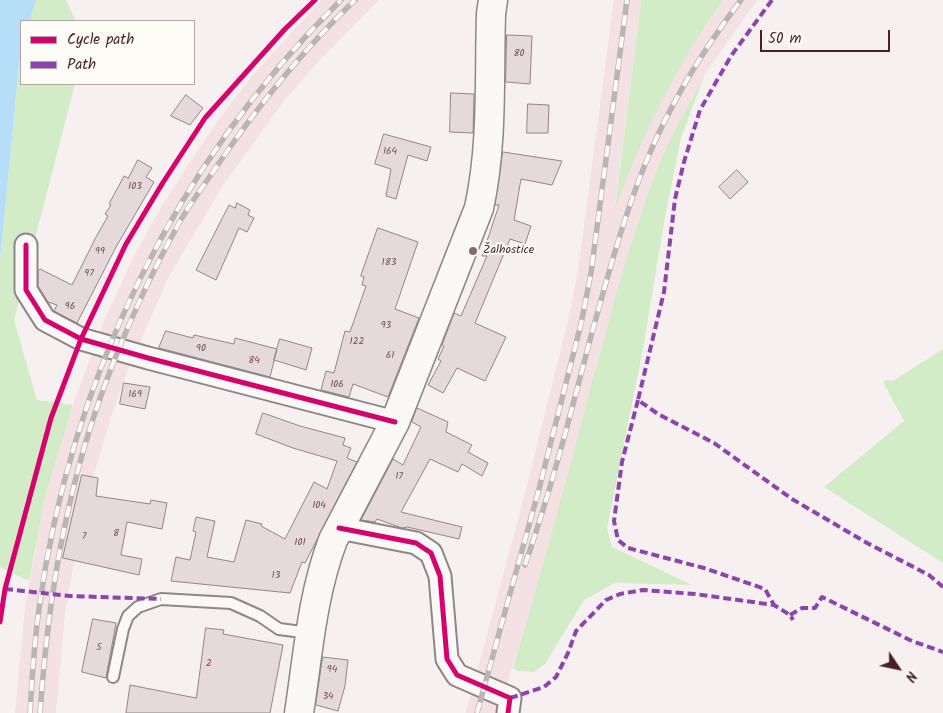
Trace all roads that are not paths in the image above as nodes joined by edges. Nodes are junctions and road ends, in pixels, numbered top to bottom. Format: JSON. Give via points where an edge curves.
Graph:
{"nodes":[{"id":1,"x":493,"y":0,"type":"edge"},
{"id":2,"x":26,"y":245,"type":"dead end"},
{"id":3,"x":395,"y":422,"type":"junction"},
{"id":4,"x":340,"y":528,"type":"junction"},
{"id":5,"x":311,"y":633,"type":"junction"},
{"id":6,"x":112,"y":676,"type":"dead end"},
{"id":7,"x":299,"y":713,"type":"edge"},
{"id":8,"x":508,"y":713,"type":"edge"}],
"edges":[{"from":1,"to":3,"type":"main road","via":[[488,137],[479,208]]},
{"from":2,"to":3,"type":"street","via":[[26,290],[45,320],[81,339]]},
{"from":3,"to":4,"type":"main road"},
{"from":4,"to":5,"type":"main road","via":[[330,546],[319,581]]},
{"from":4,"to":8,"type":"street","via":[[416,543],[431,553],[440,576],[447,659],[457,675],[510,698]]},
{"from":5,"to":6,"type":"lane","via":[[278,629],[260,616],[231,603],[161,599],[138,606],[128,616]]},
{"from":5,"to":7,"type":"main road"}]}
